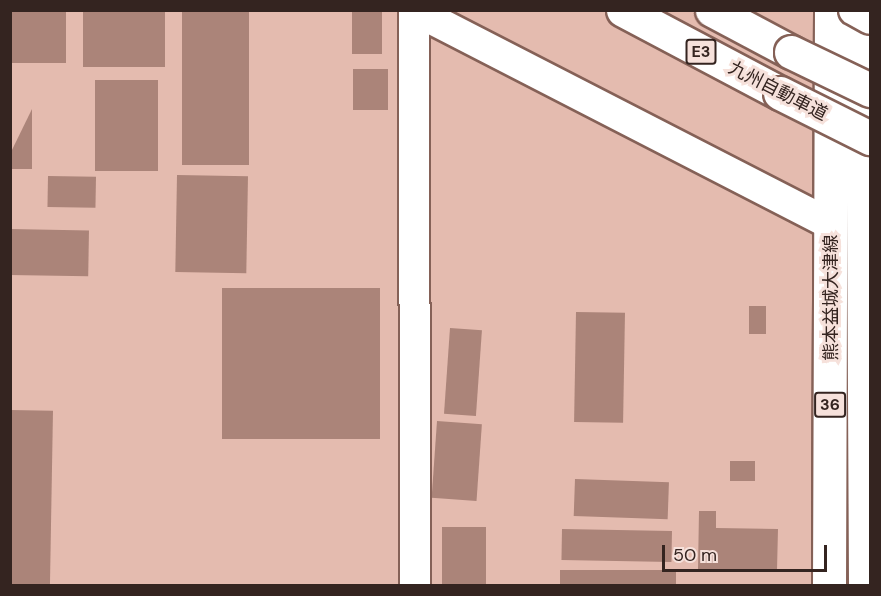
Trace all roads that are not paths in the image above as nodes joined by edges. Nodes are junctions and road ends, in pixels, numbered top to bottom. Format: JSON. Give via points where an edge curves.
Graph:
{"nodes":[{"id":1,"x":622,"y":10,"type":"edge"},
{"id":2,"x":712,"y":10,"type":"edge"},
{"id":3,"x":831,"y":10,"type":"edge"},
{"id":4,"x":854,"y":10,"type":"edge"},
{"id":5,"x":862,"y":10,"type":"edge"},
{"id":6,"x":414,"y":11,"type":"edge"},
{"id":7,"x":870,"y":19,"type":"edge"},
{"id":8,"x":870,"y":90,"type":"edge"},
{"id":9,"x":870,"y":138,"type":"edge"},
{"id":10,"x":854,"y":218,"type":"edge"},
{"id":11,"x":414,"y":585,"type":"edge"},
{"id":12,"x":829,"y":585,"type":"edge"},
{"id":13,"x":865,"y":585,"type":"edge"}],
"edges":[{"from":1,"to":9,"type":"main road","name":"九州自動車道","number":"E3","bridge":true},
{"from":2,"to":8,"type":"main road","number":"E3","bridge":true},
{"from":3,"to":10,"type":"main road","name":"熊本益城大津線","number":"36"},
{"from":4,"to":7,"type":"street","bridge":true},
{"from":5,"to":10,"type":"main road","name":"熊本益城大津線","number":"36"},
{"from":6,"to":10,"type":"street"},
{"from":6,"to":11,"type":"street"},
{"from":10,"to":12,"type":"main road","name":"熊本益城大津線","number":"36"},
{"from":10,"to":13,"type":"main road","name":"熊本益城大津線","number":"36"}]}
